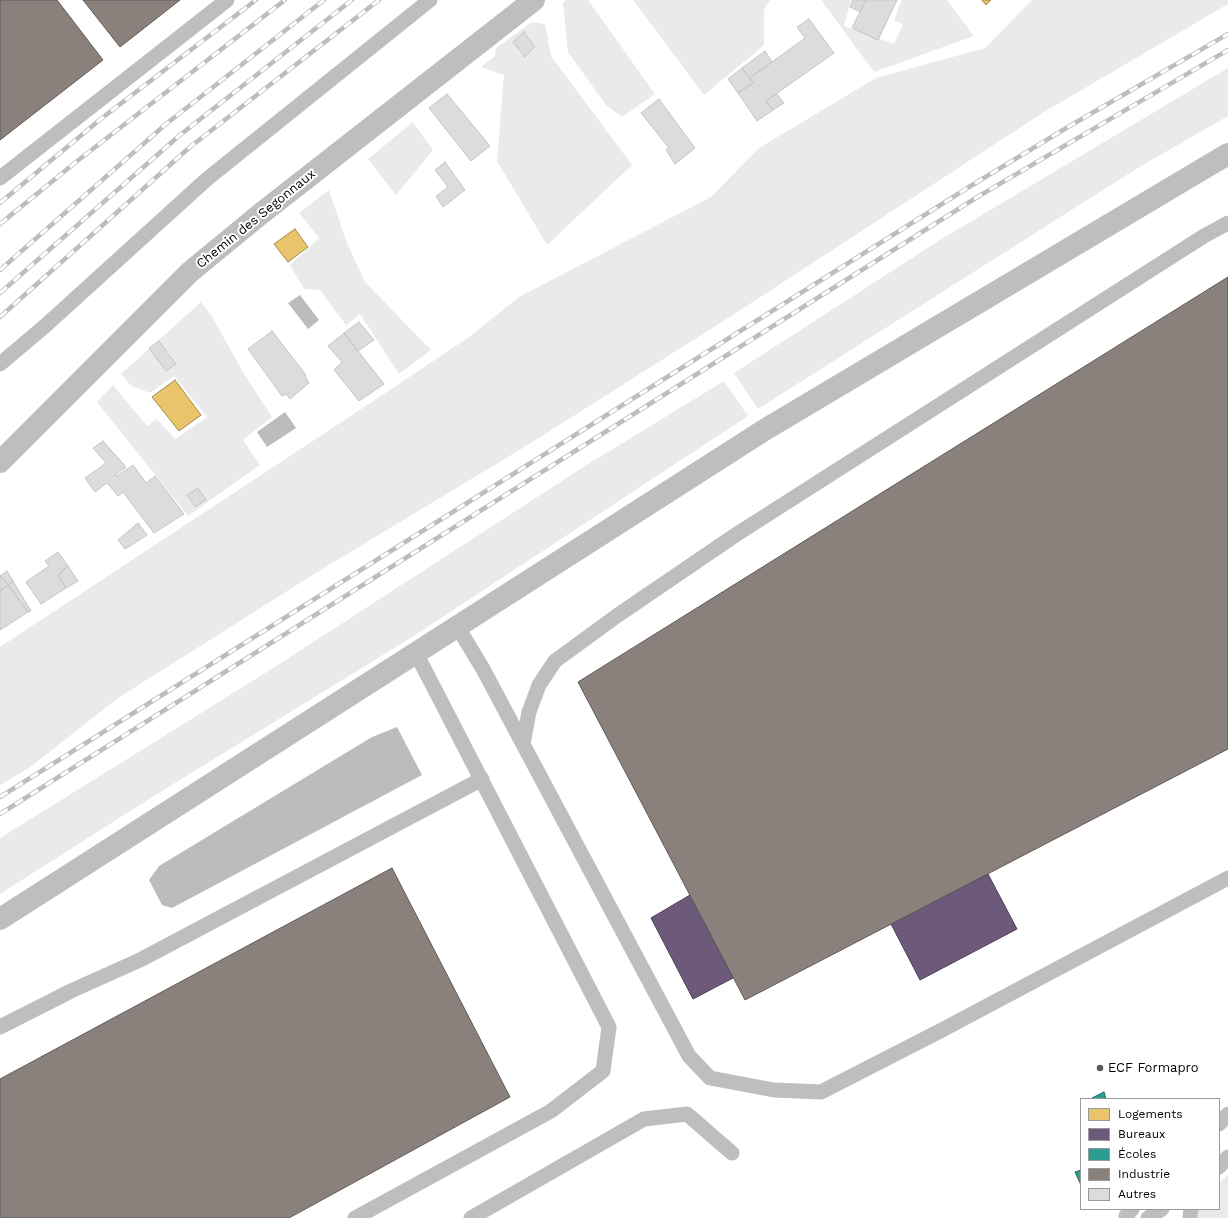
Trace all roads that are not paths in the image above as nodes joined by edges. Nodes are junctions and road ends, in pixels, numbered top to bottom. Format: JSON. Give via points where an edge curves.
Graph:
{"nodes":[{"id":1,"x":227,"y":0,"type":"edge"},
{"id":2,"x":430,"y":0,"type":"edge"},
{"id":3,"x":534,"y":0,"type":"edge"},
{"id":4,"x":1228,"y":154,"type":"edge"},
{"id":5,"x":0,"y":178,"type":"edge"},
{"id":6,"x":1228,"y":222,"type":"edge"},
{"id":7,"x":0,"y":364,"type":"edge"},
{"id":8,"x":0,"y":462,"type":"edge"},
{"id":9,"x":457,"y":626,"type":"junction"},
{"id":10,"x":416,"y":653,"type":"junction"},
{"id":11,"x":523,"y":744,"type":"junction"},
{"id":12,"x":482,"y":778,"type":"junction"},
{"id":13,"x":1228,"y":878,"type":"edge"},
{"id":14,"x":0,"y":919,"type":"edge"},
{"id":15,"x":0,"y":1026,"type":"edge"},
{"id":16,"x":1228,"y":1114,"type":"edge"},
{"id":17,"x":1220,"y":1123,"type":"edge"},
{"id":18,"x":732,"y":1153,"type":"dead end"},
{"id":19,"x":1228,"y":1157,"type":"edge"},
{"id":20,"x":1220,"y":1166,"type":"edge"},
{"id":21,"x":1131,"y":1210,"type":"edge"},
{"id":22,"x":1160,"y":1210,"type":"edge"},
{"id":23,"x":355,"y":1218,"type":"edge"},
{"id":24,"x":471,"y":1218,"type":"edge"},
{"id":25,"x":1127,"y":1218,"type":"edge"},
{"id":26,"x":1148,"y":1218,"type":"edge"}],
"edges":[{"from":1,"to":5,"type":"lane"},
{"from":2,"to":7,"type":"lane","via":[[207,179]]},
{"from":3,"to":8,"type":"street","name":"Chemin des Segonnaux","via":[[190,272]]},
{"from":4,"to":9,"type":"street","via":[[766,429]]},
{"from":6,"to":11,"type":"lane","via":[[737,534],[554,661],[539,685],[529,712]]},
{"from":9,"to":10,"type":"street"},
{"from":9,"to":11,"type":"lane"},
{"from":10,"to":12,"type":"lane"},
{"from":10,"to":14,"type":"street"},
{"from":11,"to":13,"type":"lane","via":[[689,1056],[710,1078],[774,1090],[821,1092]]},
{"from":12,"to":15,"type":"lane","via":[[140,960]]},
{"from":12,"to":23,"type":"lane","via":[[608,1028],[603,1071],[551,1110]]},
{"from":16,"to":17,"type":"lane"},
{"from":18,"to":24,"type":"lane","via":[[687,1114],[644,1119]]},
{"from":19,"to":20,"type":"lane"},
{"from":21,"to":25,"type":"lane"},
{"from":22,"to":26,"type":"lane"}]}
